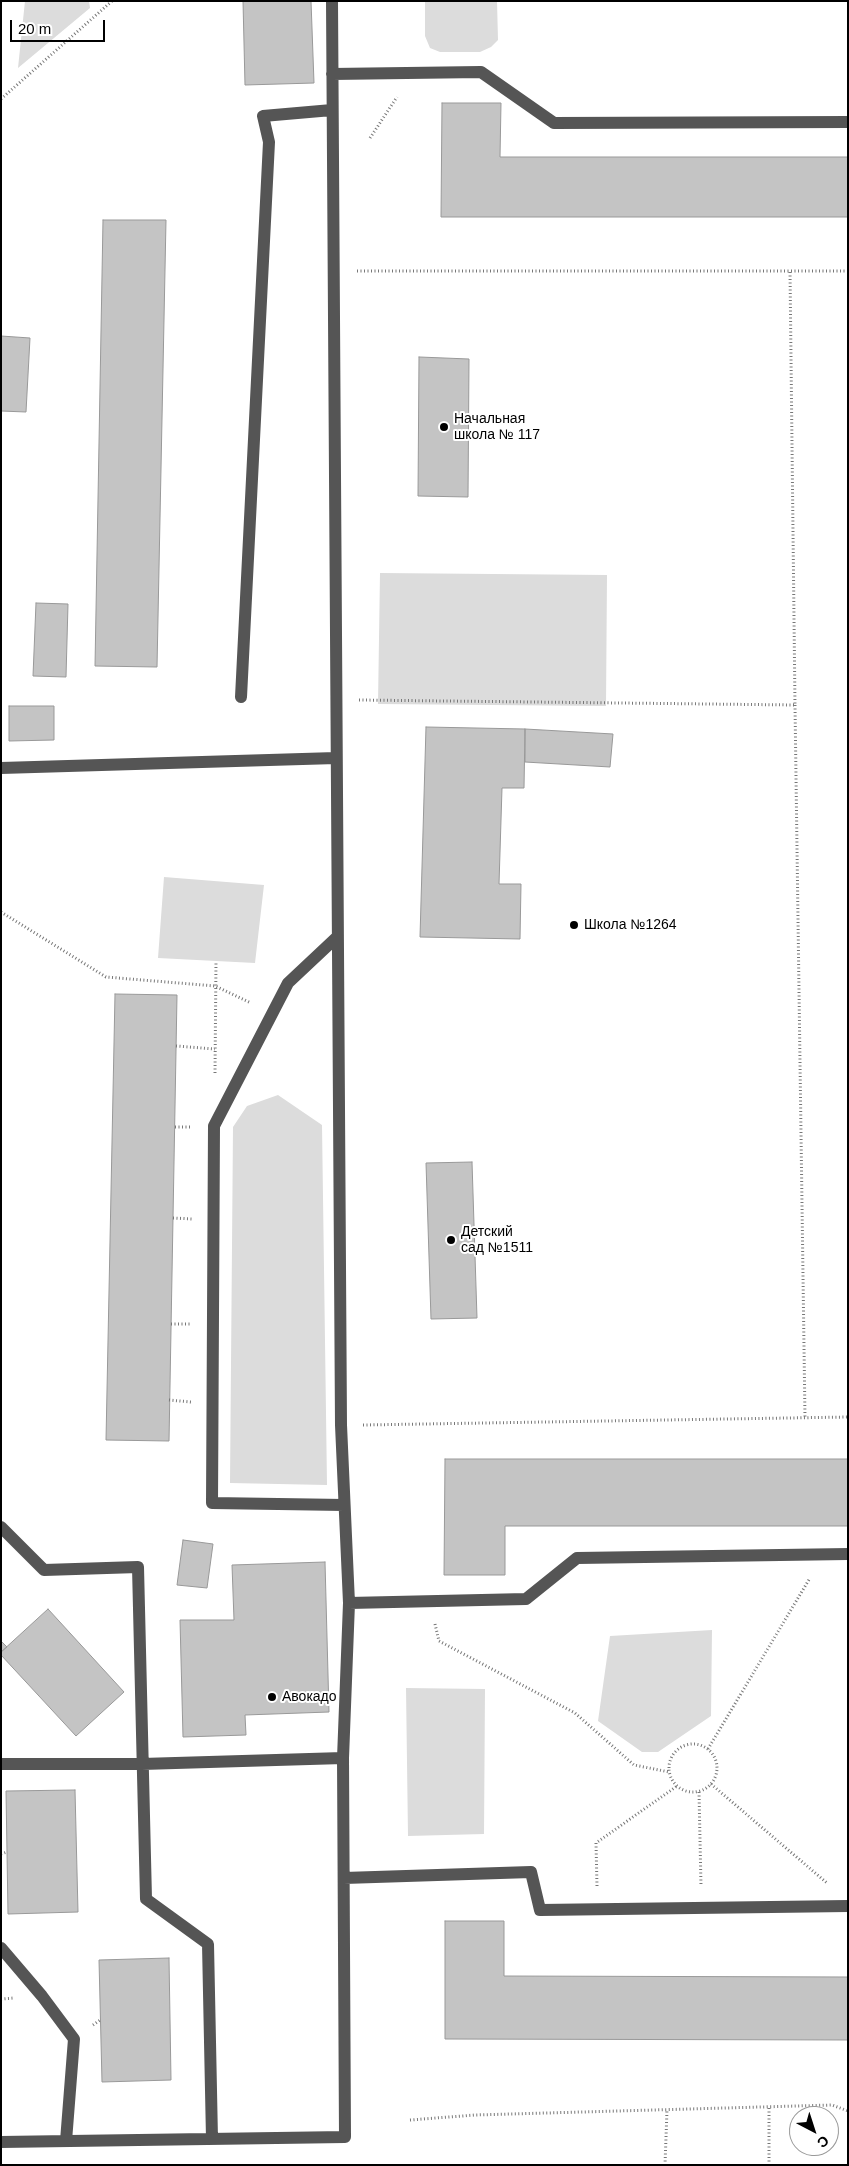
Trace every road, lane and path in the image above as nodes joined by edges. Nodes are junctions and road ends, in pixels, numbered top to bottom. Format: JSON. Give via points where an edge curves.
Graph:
{"nodes":[{"id":1,"x":112,"y":1,"type":"edge"},
{"id":2,"x":332,"y":1,"type":"edge"},
{"id":3,"x":412,"y":73,"type":"junction"},
{"id":4,"x":332,"y":74,"type":"junction"},
{"id":5,"x":1,"y":100,"type":"edge"},
{"id":6,"x":332,"y":110,"type":"junction"},
{"id":7,"x":848,"y":122,"type":"edge"},
{"id":8,"x":370,"y":138,"type":"dead end"},
{"id":9,"x":790,"y":270,"type":"junction"},
{"id":10,"x":334,"y":271,"type":"junction"},
{"id":11,"x":848,"y":271,"type":"edge"},
{"id":12,"x":241,"y":697,"type":"dead end"},
{"id":13,"x":336,"y":700,"type":"junction"},
{"id":14,"x":795,"y":705,"type":"junction"},
{"id":15,"x":336,"y":758,"type":"junction"},
{"id":16,"x":1,"y":768,"type":"edge"},
{"id":17,"x":1,"y":912,"type":"edge"},
{"id":18,"x":337,"y":937,"type":"junction"},
{"id":19,"x":216,"y":961,"type":"dead end"},
{"id":20,"x":215,"y":986,"type":"junction"},
{"id":21,"x":272,"y":1014,"type":"junction"},
{"id":22,"x":176,"y":1046,"type":"dead end"},
{"id":23,"x":215,"y":1049,"type":"junction"},
{"id":24,"x":215,"y":1078,"type":"dead end"},
{"id":25,"x":848,"y":1417,"type":"edge"},
{"id":26,"x":804,"y":1418,"type":"junction"},
{"id":27,"x":341,"y":1425,"type":"junction"},
{"id":28,"x":344,"y":1505,"type":"junction"},
{"id":29,"x":1,"y":1526,"type":"edge"},
{"id":30,"x":824,"y":1554,"type":"junction"},
{"id":31,"x":848,"y":1554,"type":"edge"},
{"id":32,"x":431,"y":1601,"type":"junction"},
{"id":33,"x":349,"y":1603,"type":"junction"},
{"id":34,"x":708,"y":1749,"type":"junction"},
{"id":35,"x":343,"y":1758,"type":"junction"},
{"id":36,"x":1,"y":1764,"type":"edge"},
{"id":37,"x":142,"y":1764,"type":"junction"},
{"id":38,"x":669,"y":1772,"type":"junction"},
{"id":39,"x":711,"y":1784,"type":"junction"},
{"id":40,"x":677,"y":1786,"type":"junction"},
{"id":41,"x":698,"y":1792,"type":"junction"},
{"id":42,"x":7,"y":1852,"type":"dead end"},
{"id":43,"x":1,"y":1854,"type":"edge"},
{"id":44,"x":344,"y":1878,"type":"junction"},
{"id":45,"x":833,"y":1888,"type":"dead end"},
{"id":46,"x":848,"y":1906,"type":"edge"},
{"id":47,"x":701,"y":1908,"type":"junction"},
{"id":48,"x":598,"y":1910,"type":"junction"},
{"id":49,"x":1,"y":1948,"type":"edge"},
{"id":50,"x":769,"y":2106,"type":"junction"},
{"id":51,"x":668,"y":2110,"type":"junction"},
{"id":52,"x":848,"y":2111,"type":"edge"},
{"id":53,"x":410,"y":2120,"type":"dead end"},
{"id":54,"x":212,"y":2140,"type":"junction"},
{"id":55,"x":66,"y":2141,"type":"junction"},
{"id":56,"x":1,"y":2142,"type":"edge"},
{"id":57,"x":665,"y":2165,"type":"edge"},
{"id":58,"x":768,"y":2165,"type":"edge"}],
"edges":[{"from":1,"to":5,"type":"path"},
{"from":2,"to":4,"type":"lane"},
{"from":3,"to":4,"type":"lane"},
{"from":3,"to":7,"type":"lane","via":[[481,72],[554,123]]},
{"from":3,"to":8,"type":"path"},
{"from":4,"to":6,"type":"lane"},
{"from":6,"to":10,"type":"lane"},
{"from":6,"to":12,"type":"lane","via":[[263,116],[269,142]]},
{"from":9,"to":10,"type":"path"},
{"from":9,"to":11,"type":"path"},
{"from":9,"to":14,"type":"path"},
{"from":10,"to":13,"type":"lane"},
{"from":13,"to":14,"type":"path"},
{"from":13,"to":15,"type":"lane"},
{"from":14,"to":26,"type":"path"},
{"from":15,"to":16,"type":"lane"},
{"from":15,"to":18,"type":"lane"},
{"from":17,"to":20,"type":"path","via":[[106,977]]},
{"from":18,"to":21,"type":"lane","via":[[288,983]]},
{"from":18,"to":27,"type":"lane"},
{"from":19,"to":20,"type":"path"},
{"from":20,"to":21,"type":"path"},
{"from":20,"to":23,"type":"path"},
{"from":21,"to":28,"type":"lane","via":[[214,1126],[212,1503]]},
{"from":22,"to":23,"type":"path"},
{"from":23,"to":24,"type":"path"},
{"from":25,"to":26,"type":"path"},
{"from":26,"to":27,"type":"path"},
{"from":27,"to":28,"type":"lane"},
{"from":28,"to":33,"type":"lane"},
{"from":29,"to":37,"type":"lane","via":[[44,1570],[138,1567]]},
{"from":30,"to":31,"type":"lane"},
{"from":30,"to":32,"type":"lane","via":[[577,1558],[526,1599]]},
{"from":30,"to":34,"type":"path"},
{"from":32,"to":33,"type":"lane"},
{"from":32,"to":38,"type":"path","via":[[439,1641],[575,1713],[634,1765]]},
{"from":33,"to":35,"type":"lane"},
{"from":34,"to":38,"type":"path","via":[[692,1744],[677,1750],[672,1756]]},
{"from":34,"to":39,"type":"path","via":[[717,1770]]},
{"from":35,"to":37,"type":"lane"},
{"from":35,"to":44,"type":"lane"},
{"from":36,"to":37,"type":"lane"},
{"from":37,"to":54,"type":"lane","via":[[146,1899],[208,1944]]},
{"from":38,"to":40,"type":"path"},
{"from":39,"to":41,"type":"path"},
{"from":39,"to":45,"type":"path"},
{"from":40,"to":41,"type":"path"},
{"from":40,"to":48,"type":"path","via":[[596,1843]]},
{"from":41,"to":47,"type":"path"},
{"from":42,"to":43,"type":"path"},
{"from":44,"to":48,"type":"lane","via":[[532,1872],[540,1910]]},
{"from":44,"to":54,"type":"lane","via":[[345,2137]]},
{"from":46,"to":47,"type":"lane"},
{"from":47,"to":48,"type":"lane"},
{"from":49,"to":55,"type":"lane","via":[[74,2039]]},
{"from":50,"to":51,"type":"path"},
{"from":50,"to":52,"type":"path","via":[[832,2105]]},
{"from":50,"to":58,"type":"path"},
{"from":51,"to":53,"type":"path"},
{"from":51,"to":57,"type":"path"},
{"from":54,"to":55,"type":"lane"},
{"from":55,"to":56,"type":"lane"}]}
